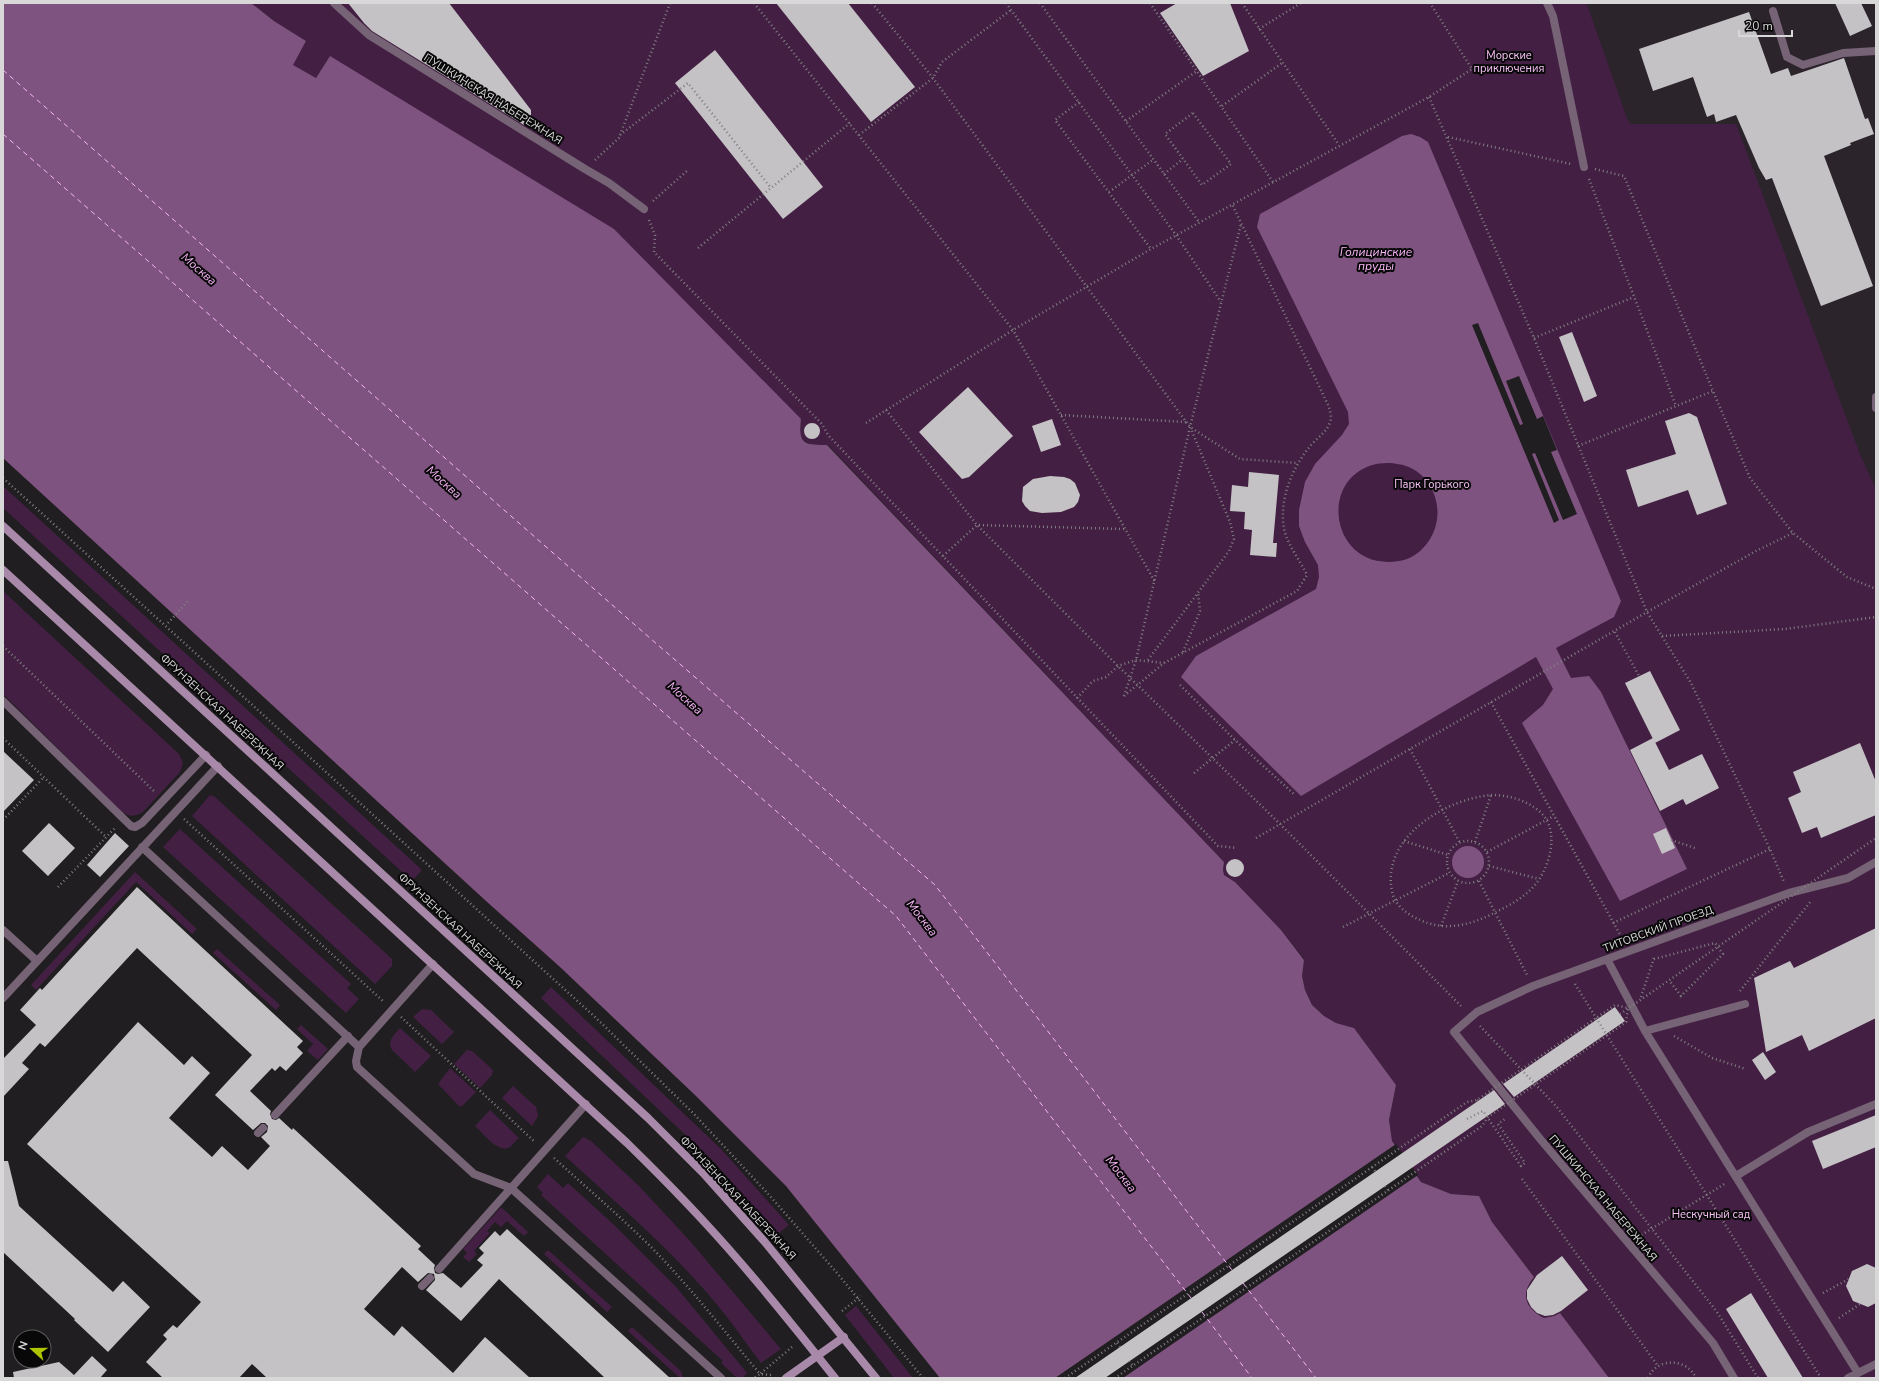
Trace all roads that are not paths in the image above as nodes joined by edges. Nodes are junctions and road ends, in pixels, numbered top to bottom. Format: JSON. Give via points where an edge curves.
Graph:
{"nodes":[{"id":1,"x":334,"y":3,"type":"edge"},
{"id":2,"x":1547,"y":3,"type":"edge"},
{"id":3,"x":1773,"y":11,"type":"dead end"},
{"id":4,"x":1876,"y":51,"type":"edge"},
{"id":5,"x":1584,"y":167,"type":"road end"},
{"id":6,"x":644,"y":209,"type":"road end"},
{"id":7,"x":1876,"y":397,"type":"edge"},
{"id":8,"x":1876,"y":408,"type":"edge"},
{"id":9,"x":3,"y":526,"type":"edge"},
{"id":10,"x":3,"y":570,"type":"edge"},
{"id":11,"x":3,"y":701,"type":"edge"},
{"id":12,"x":206,"y":756,"type":"junction"},
{"id":13,"x":218,"y":766,"type":"junction"},
{"id":14,"x":142,"y":847,"type":"junction"},
{"id":15,"x":1876,"y":862,"type":"edge"},
{"id":16,"x":3,"y":930,"type":"edge"},
{"id":17,"x":1607,"y":959,"type":"junction"},
{"id":18,"x":37,"y":961,"type":"junction"},
{"id":19,"x":433,"y":964,"type":"junction"},
{"id":20,"x":3,"y":998,"type":"edge"},
{"id":21,"x":1745,"y":1004,"type":"dead end"},
{"id":22,"x":1645,"y":1031,"type":"junction"},
{"id":23,"x":1454,"y":1032,"type":"joint"},
{"id":24,"x":348,"y":1036,"type":"junction"},
{"id":25,"x":359,"y":1047,"type":"junction"},
{"id":26,"x":586,"y":1104,"type":"junction"},
{"id":27,"x":1876,"y":1104,"type":"edge"},
{"id":28,"x":276,"y":1115,"type":"dead end"},
{"id":29,"x":1736,"y":1176,"type":"junction"},
{"id":30,"x":511,"y":1188,"type":"junction"},
{"id":31,"x":439,"y":1269,"type":"dead end"},
{"id":32,"x":430,"y":1278,"type":"dead end"},
{"id":33,"x":422,"y":1286,"type":"dead end"},
{"id":34,"x":844,"y":1337,"type":"junction"},
{"id":35,"x":818,"y":1356,"type":"junction"},
{"id":36,"x":1876,"y":1364,"type":"edge"},
{"id":37,"x":1858,"y":1373,"type":"junction"},
{"id":38,"x":721,"y":1378,"type":"edge"},
{"id":39,"x":786,"y":1378,"type":"edge"},
{"id":40,"x":835,"y":1378,"type":"edge"},
{"id":41,"x":876,"y":1378,"type":"edge"},
{"id":42,"x":1734,"y":1378,"type":"edge"},
{"id":43,"x":1848,"y":1378,"type":"edge"}],
"edges":[{"from":1,"to":6,"type":"lane","name":"ПУШКИНСКАЯ НАБЕРЕЖНАЯ","via":[[369,35],[609,183]]},
{"from":2,"to":5,"type":"lane","via":[[1553,16]]},
{"from":3,"to":4,"type":"lane","via":[[1787,57],[1803,65],[1843,53]]},
{"from":7,"to":8,"type":"lane"},
{"from":9,"to":34,"type":"main road","name":"ФРУНЗЕНСКАЯ НАБЕРЕЖНАЯ","via":[[648,1118],[705,1175]]},
{"from":10,"to":12,"type":"main road"},
{"from":11,"to":12,"type":"lane","via":[[127,824],[135,827],[142,823]]},
{"from":12,"to":13,"type":"main road"},
{"from":13,"to":14,"type":"lane"},
{"from":13,"to":19,"type":"main road"},
{"from":14,"to":18,"type":"lane"},
{"from":14,"to":24,"type":"lane"},
{"from":15,"to":17,"type":"lane","name":"ТИТОВСКИЙ ПРОЕЗД","via":[[1848,878],[1789,893]]},
{"from":16,"to":18,"type":"lane"},
{"from":17,"to":22,"type":"lane"},
{"from":17,"to":23,"type":"lane","name":"ТИТОВСКИЙ ПРОЕЗД","via":[[1533,986],[1477,1012]]},
{"from":18,"to":20,"type":"lane"},
{"from":19,"to":25,"type":"lane"},
{"from":19,"to":26,"type":"main road"},
{"from":21,"to":22,"type":"lane"},
{"from":22,"to":29,"type":"lane"},
{"from":23,"to":42,"type":"lane","name":"ПУШКИНСКАЯ НАБЕРЕЖНАЯ","via":[[1540,1140],[1713,1343]]},
{"from":24,"to":25,"type":"lane"},
{"from":24,"to":28,"type":"lane"},
{"from":25,"to":30,"type":"lane","via":[[357,1067],[474,1174]]},
{"from":26,"to":30,"type":"lane"},
{"from":26,"to":35,"type":"main road","via":[[683,1199],[741,1262]]},
{"from":27,"to":29,"type":"lane","via":[[1808,1132]]},
{"from":29,"to":37,"type":"lane"},
{"from":30,"to":31,"type":"lane"},
{"from":30,"to":38,"type":"lane"},
{"from":32,"to":33,"type":"lane"},
{"from":34,"to":35,"type":"main road"},
{"from":34,"to":41,"type":"main road","name":"ФРУНЗЕНСКАЯ НАБЕРЕЖНАЯ"},
{"from":35,"to":39,"type":"main road"},
{"from":35,"to":40,"type":"main road"},
{"from":36,"to":37,"type":"lane"},
{"from":37,"to":43,"type":"lane"}]}
